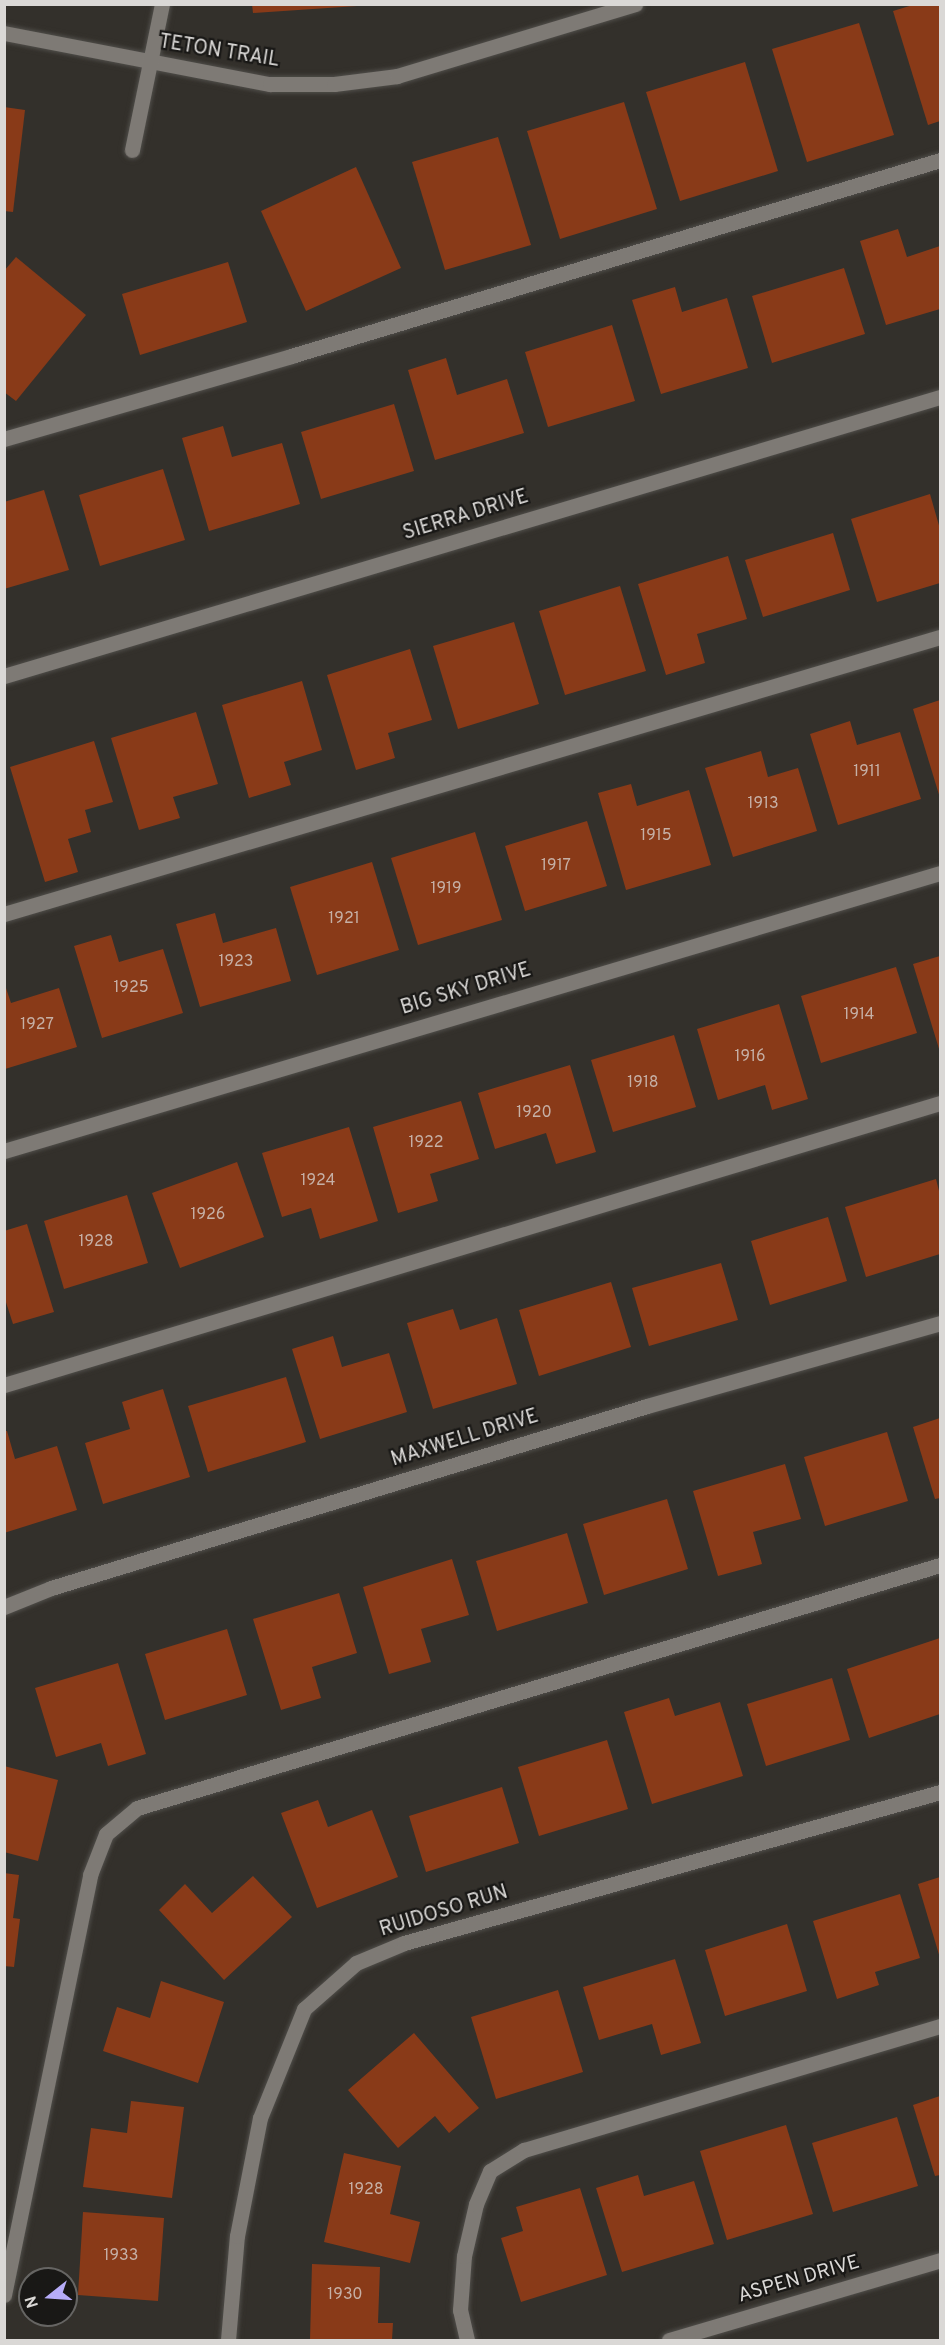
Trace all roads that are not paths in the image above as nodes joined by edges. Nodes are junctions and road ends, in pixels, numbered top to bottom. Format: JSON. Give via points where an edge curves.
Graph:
{"nodes":[{"id":1,"x":162,"y":4,"type":"edge"},
{"id":2,"x":635,"y":4,"type":"edge"},
{"id":3,"x":4,"y":33,"type":"edge"},
{"id":4,"x":151,"y":62,"type":"junction"},
{"id":5,"x":132,"y":150,"type":"dead end"},
{"id":6,"x":940,"y":159,"type":"edge"},
{"id":7,"x":940,"y":397,"type":"edge"},
{"id":8,"x":4,"y":439,"type":"edge"},
{"id":9,"x":940,"y":637,"type":"edge"},
{"id":10,"x":4,"y":676,"type":"edge"},
{"id":11,"x":940,"y":873,"type":"edge"},
{"id":12,"x":4,"y":914,"type":"edge"},
{"id":13,"x":940,"y":1103,"type":"edge"},
{"id":14,"x":4,"y":1150,"type":"edge"},
{"id":15,"x":940,"y":1323,"type":"edge"},
{"id":16,"x":4,"y":1385,"type":"edge"},
{"id":17,"x":940,"y":1565,"type":"edge"},
{"id":18,"x":4,"y":1607,"type":"edge"},
{"id":19,"x":940,"y":1792,"type":"edge"},
{"id":20,"x":940,"y":2026,"type":"edge"},
{"id":21,"x":940,"y":2260,"type":"edge"},
{"id":22,"x":4,"y":2295,"type":"edge"},
{"id":23,"x":228,"y":2340,"type":"edge"},
{"id":24,"x":467,"y":2340,"type":"edge"},
{"id":25,"x":669,"y":2340,"type":"edge"}],
"edges":[{"from":1,"to":4,"type":"street"},
{"from":2,"to":4,"type":"street","name":"TETON TRAIL","via":[[397,76],[334,84],[270,84]]},
{"from":3,"to":4,"type":"street","name":"TETON TRAIL"},
{"from":4,"to":5,"type":"street"},
{"from":6,"to":8,"type":"street"},
{"from":7,"to":10,"type":"street","name":"SIERRA DRIVE"},
{"from":9,"to":12,"type":"street"},
{"from":11,"to":14,"type":"street","name":"BIG SKY DRIVE"},
{"from":13,"to":16,"type":"street"},
{"from":15,"to":18,"type":"street","name":"MAXWELL DRIVE","via":[[624,1413],[51,1588]]},
{"from":17,"to":22,"type":"street","via":[[137,1808],[106,1834],[90,1875]]},
{"from":19,"to":23,"type":"street","name":"RUIDOSO RUN","via":[[404,1943],[356,1963],[304,2009],[260,2118],[237,2236]]},
{"from":20,"to":24,"type":"street","via":[[524,2150],[490,2171],[464,2256],[460,2310]]},
{"from":21,"to":25,"type":"street","name":"ASPEN DRIVE"}]}
